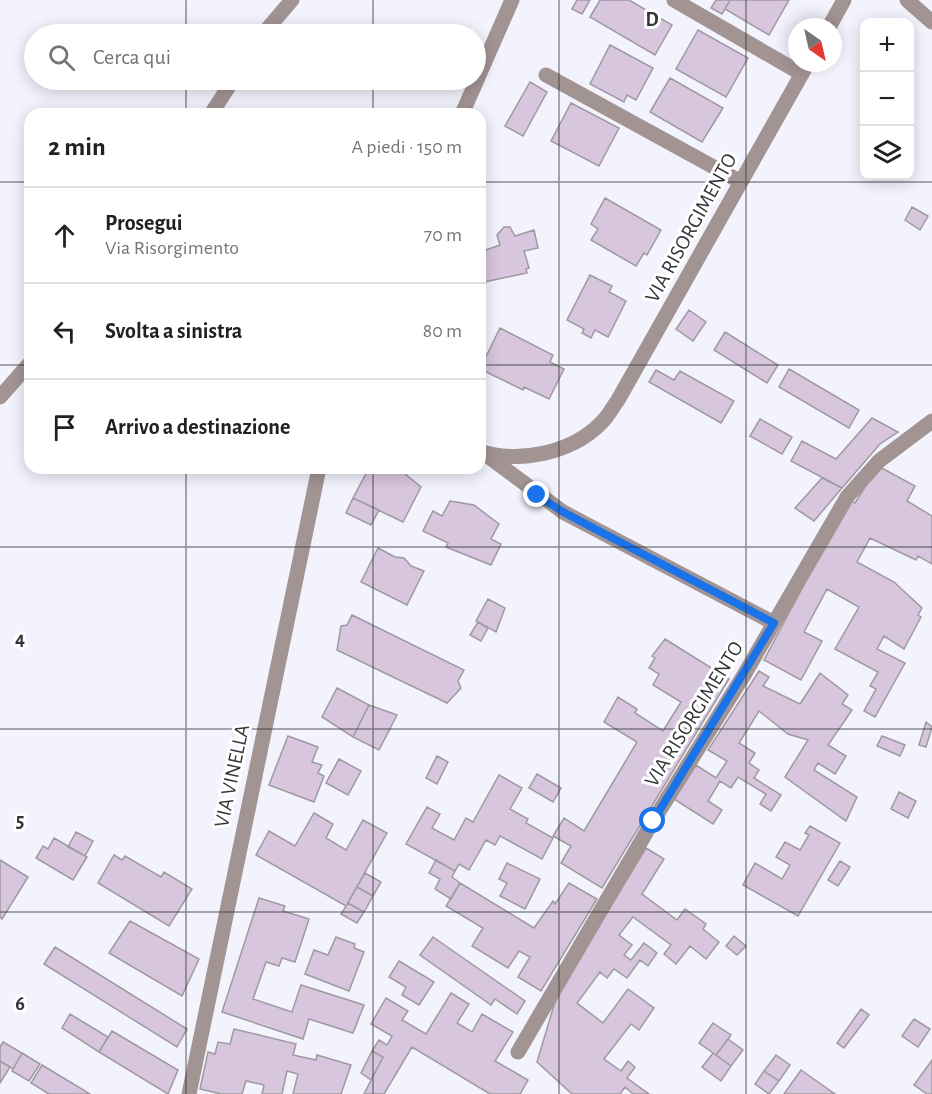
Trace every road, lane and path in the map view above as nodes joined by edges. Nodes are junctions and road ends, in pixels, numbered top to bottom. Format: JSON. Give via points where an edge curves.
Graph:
{"nodes":[{"id":1,"x":292,"y":0,"type":"edge"},
{"id":2,"x":512,"y":0,"type":"edge"},
{"id":3,"x":674,"y":0,"type":"edge"},
{"id":4,"x":844,"y":0,"type":"edge"},
{"id":5,"x":907,"y":0,"type":"edge"},
{"id":6,"x":834,"y":18,"type":"edge"},
{"id":7,"x":932,"y":22,"type":"edge"},
{"id":8,"x":272,"y":24,"type":"edge"},
{"id":9,"x":486,"y":59,"type":"edge"},
{"id":10,"x":788,"y":60,"type":"edge"},
{"id":11,"x":803,"y":72,"type":"edge"},
{"id":12,"x":546,"y":75,"type":"dead end"},
{"id":13,"x":227,"y":90,"type":"edge"},
{"id":14,"x":473,"y":90,"type":"edge"},
{"id":15,"x":215,"y":108,"type":"edge"},
{"id":16,"x":465,"y":108,"type":"edge"},
{"id":17,"x":741,"y":182,"type":"junction"},
{"id":18,"x":24,"y":370,"type":"edge"},
{"id":19,"x":0,"y":397,"type":"edge"},
{"id":20,"x":932,"y":421,"type":"edge"},
{"id":21,"x":486,"y":453,"type":"edge"},
{"id":22,"x":486,"y":455,"type":"edge"},
{"id":23,"x":318,"y":474,"type":"edge"},
{"id":24,"x":774,"y":623,"type":"junction"},
{"id":25,"x":518,"y":1052,"type":"dead end"},
{"id":26,"x":189,"y":1094,"type":"edge"}],
"edges":[{"from":1,"to":8,"type":"street"},
{"from":2,"to":9,"type":"street"},
{"from":3,"to":10,"type":"street"},
{"from":4,"to":6,"type":"street"},
{"from":5,"to":7,"type":"street"},
{"from":11,"to":17,"type":"street","name":"VIA RISORGIMENTO"},
{"from":12,"to":17,"type":"street"},
{"from":13,"to":15,"type":"street"},
{"from":14,"to":16,"type":"street"},
{"from":17,"to":21,"type":"street","name":"VIA RISORGIMENTO","via":[[602,423],[560,449],[506,457]]},
{"from":18,"to":19,"type":"street"},
{"from":20,"to":24,"type":"street","name":"VIA RISORGIMENTO","via":[[879,461],[847,497]]},
{"from":22,"to":24,"type":"street","via":[[563,512]]},
{"from":23,"to":26,"type":"street","name":"VIA VINELLA"},
{"from":24,"to":25,"type":"street","name":"VIA RISORGIMENTO"}]}
